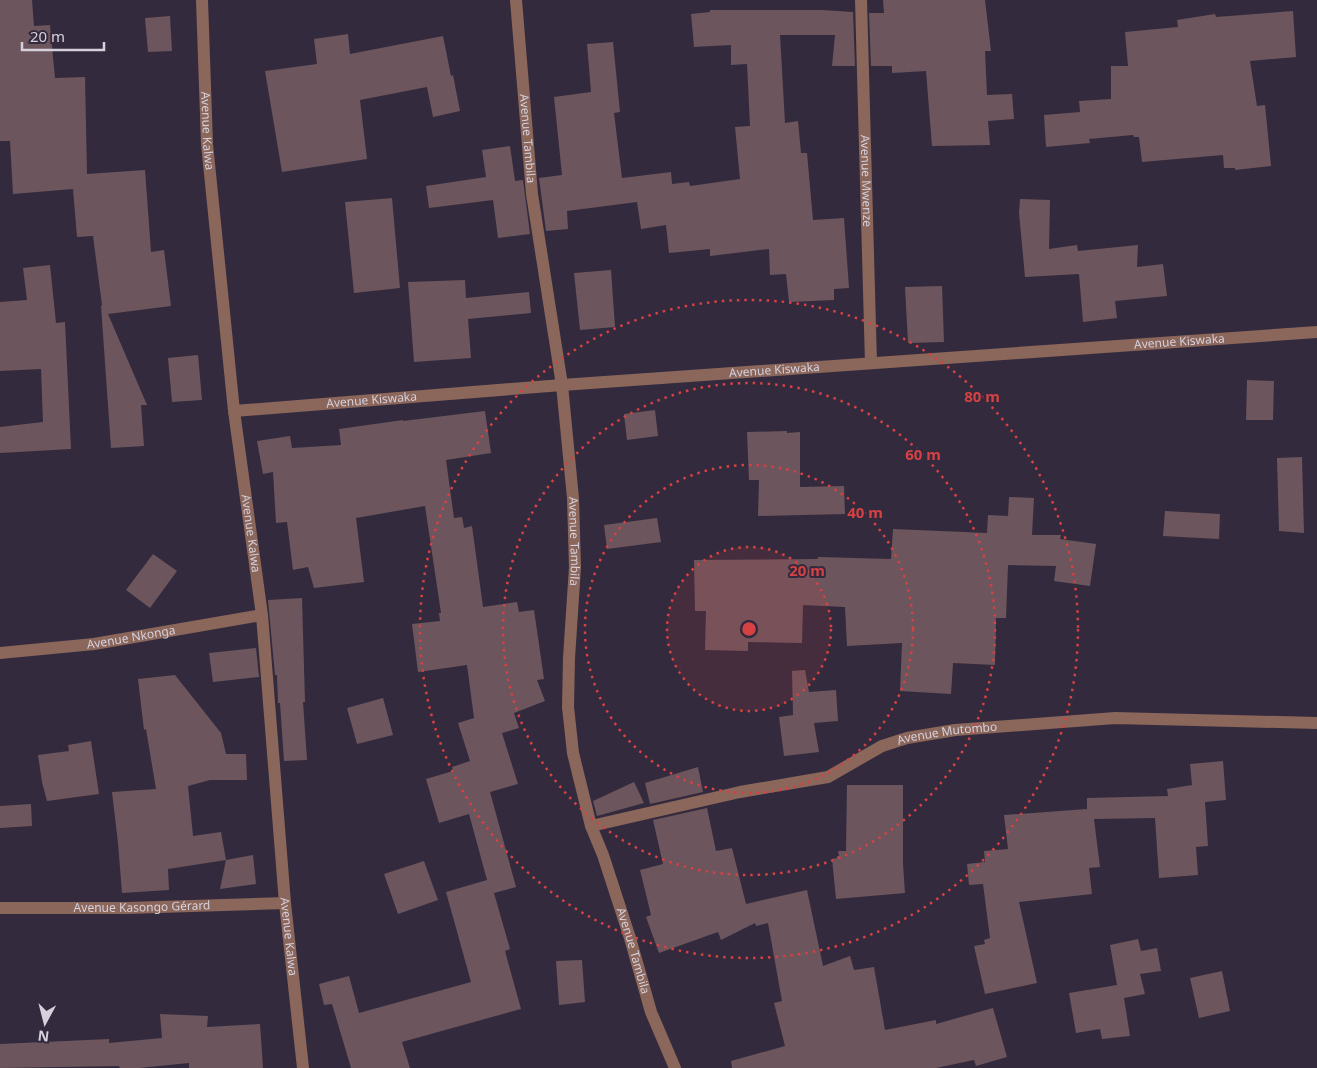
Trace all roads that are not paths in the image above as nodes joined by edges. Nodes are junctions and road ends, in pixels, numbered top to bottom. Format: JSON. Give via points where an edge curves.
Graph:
{"nodes":[{"id":1,"x":202,"y":0,"type":"edge"},
{"id":2,"x":516,"y":0,"type":"edge"},
{"id":3,"x":861,"y":0,"type":"edge"},
{"id":4,"x":1317,"y":332,"type":"edge"},
{"id":5,"x":871,"y":363,"type":"junction"},
{"id":6,"x":562,"y":385,"type":"junction"},
{"id":7,"x":234,"y":411,"type":"junction"},
{"id":8,"x":262,"y":615,"type":"junction"},
{"id":9,"x":0,"y":653,"type":"edge"},
{"id":10,"x":1317,"y":723,"type":"edge"},
{"id":11,"x":591,"y":826,"type":"junction"},
{"id":12,"x":285,"y":903,"type":"junction"},
{"id":13,"x":0,"y":908,"type":"edge"},
{"id":14,"x":303,"y":1068,"type":"edge"},
{"id":15,"x":675,"y":1068,"type":"edge"}],
"edges":[{"from":1,"to":7,"type":"street","name":"Avenue Kalwa","via":[[207,144]]},
{"from":2,"to":6,"type":"street","name":"Avenue Tambila","via":[[532,194]]},
{"from":3,"to":5,"type":"street","name":"Avenue Mwenze"},
{"from":4,"to":5,"type":"street","name":"Avenue Kiswaka"},
{"from":5,"to":6,"type":"street","name":"Avenue Kiswaka"},
{"from":6,"to":7,"type":"street","name":"Avenue Kiswaka"},
{"from":6,"to":11,"type":"street","name":"Avenue Tambila","via":[[573,498],[575,567],[568,707],[573,753]]},
{"from":7,"to":8,"type":"street","name":"Avenue Kalwa"},
{"from":8,"to":9,"type":"street","name":"Avenue Nkonga","via":[[94,644]]},
{"from":8,"to":12,"type":"street","name":"Avenue Kalwa"},
{"from":10,"to":11,"type":"street","name":"Avenue Mutombo","via":[[1115,718],[955,730],[882,746],[828,777],[740,792]]},
{"from":11,"to":15,"type":"street","name":"Avenue Tambila","via":[[630,938],[651,1012]]},
{"from":12,"to":13,"type":"street","name":"Avenue Kasongo Gérard"},
{"from":12,"to":14,"type":"street","name":"Avenue Kalwa"}]}
